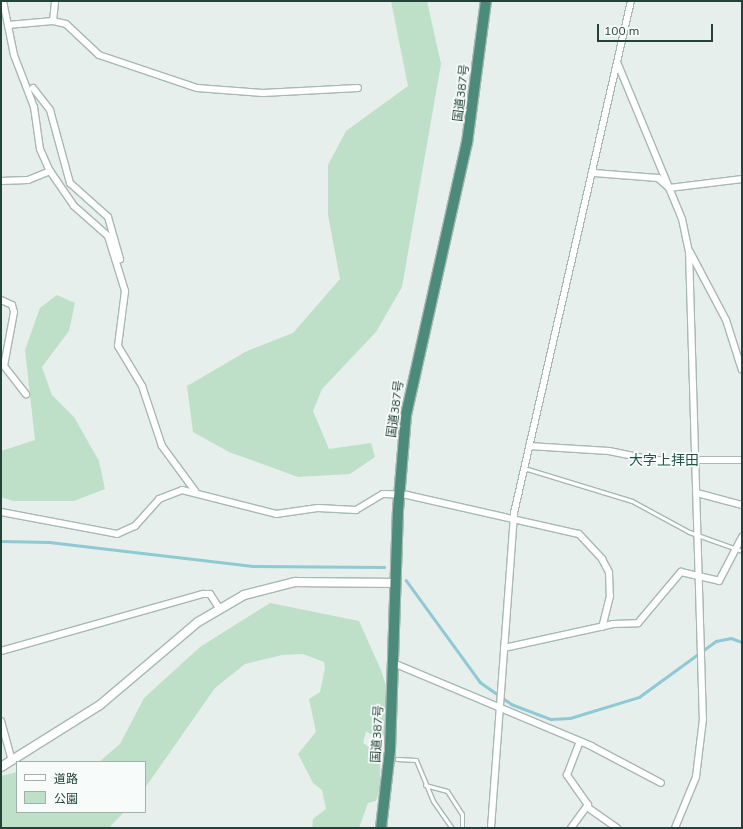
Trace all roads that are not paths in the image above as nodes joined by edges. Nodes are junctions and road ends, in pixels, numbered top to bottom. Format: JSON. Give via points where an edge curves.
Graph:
{"nodes":[{"id":1,"x":4,"y":1,"type":"edge"},
{"id":2,"x":55,"y":1,"type":"edge"},
{"id":3,"x":486,"y":1,"type":"edge"},
{"id":4,"x":631,"y":1,"type":"edge"},
{"id":5,"x":53,"y":21,"type":"junction"},
{"id":6,"x":8,"y":25,"type":"junction"},
{"id":7,"x":617,"y":62,"type":"junction"},
{"id":8,"x":33,"y":88,"type":"dead end"},
{"id":9,"x":358,"y":88,"type":"dead end"},
{"id":10,"x":50,"y":171,"type":"junction"},
{"id":11,"x":594,"y":173,"type":"junction"},
{"id":12,"x":742,"y":179,"type":"edge"},
{"id":13,"x":1,"y":181,"type":"edge"},
{"id":14,"x":669,"y":188,"type":"junction"},
{"id":15,"x":689,"y":251,"type":"junction"},
{"id":16,"x":122,"y":272,"type":"junction"},
{"id":17,"x":1,"y":300,"type":"edge"},
{"id":18,"x":742,"y":370,"type":"edge"},
{"id":19,"x":26,"y":394,"type":"dead end"},
{"id":20,"x":529,"y":446,"type":"junction"},
{"id":21,"x":742,"y":460,"type":"edge"},
{"id":22,"x":695,"y":461,"type":"junction"},
{"id":23,"x":524,"y":468,"type":"junction"},
{"id":24,"x":195,"y":492,"type":"junction"},
{"id":25,"x":697,"y":493,"type":"junction"},
{"id":26,"x":399,"y":494,"type":"junction"},
{"id":27,"x":742,"y":506,"type":"edge"},
{"id":28,"x":1,"y":512,"type":"edge"},
{"id":29,"x":513,"y":518,"type":"junction"},
{"id":30,"x":699,"y":535,"type":"junction"},
{"id":31,"x":742,"y":537,"type":"edge"},
{"id":32,"x":739,"y":549,"type":"edge"},
{"id":33,"x":701,"y":579,"type":"junction"},
{"id":34,"x":396,"y":583,"type":"junction"},
{"id":35,"x":219,"y":608,"type":"junction"},
{"id":36,"x":602,"y":628,"type":"junction"},
{"id":37,"x":504,"y":648,"type":"junction"},
{"id":38,"x":1,"y":651,"type":"edge"},
{"id":39,"x":393,"y":663,"type":"junction"},
{"id":40,"x":500,"y":709,"type":"junction"},
{"id":41,"x":1,"y":721,"type":"edge"},
{"id":42,"x":580,"y":741,"type":"junction"},
{"id":43,"x":397,"y":759,"type":"dead end"},
{"id":44,"x":12,"y":761,"type":"junction"},
{"id":45,"x":1,"y":767,"type":"edge"},
{"id":46,"x":661,"y":783,"type":"dead end"},
{"id":47,"x":425,"y":785,"type":"junction"},
{"id":48,"x":587,"y":807,"type":"junction"},
{"id":49,"x":381,"y":828,"type":"edge"},
{"id":50,"x":452,"y":828,"type":"edge"},
{"id":51,"x":462,"y":828,"type":"edge"},
{"id":52,"x":491,"y":828,"type":"edge"},
{"id":53,"x":571,"y":828,"type":"edge"},
{"id":54,"x":617,"y":828,"type":"edge"},
{"id":55,"x":675,"y":828,"type":"edge"}],
"edges":[{"from":1,"to":6,"type":"street"},
{"from":2,"to":5,"type":"street"},
{"from":3,"to":26,"type":"highway","name":"国道387号","via":[[467,143],[411,387]]},
{"from":4,"to":7,"type":"street"},
{"from":5,"to":6,"type":"street"},
{"from":5,"to":9,"type":"street","via":[[76,30],[99,55],[197,88],[262,93]]},
{"from":6,"to":10,"type":"street","via":[[19,72],[34,107],[40,149]]},
{"from":7,"to":11,"type":"street"},
{"from":7,"to":14,"type":"street"},
{"from":8,"to":16,"type":"street","via":[[50,110],[70,183],[111,222]]},
{"from":10,"to":13,"type":"street","via":[[28,180]]},
{"from":10,"to":16,"type":"street","via":[[71,202],[108,236]]},
{"from":11,"to":14,"type":"street","via":[[658,178]]},
{"from":11,"to":20,"type":"street"},
{"from":12,"to":14,"type":"street"},
{"from":14,"to":15,"type":"street"},
{"from":15,"to":18,"type":"street","via":[[726,320]]},
{"from":15,"to":22,"type":"street"},
{"from":16,"to":24,"type":"street","via":[[125,298],[118,346],[142,386],[162,446]]},
{"from":17,"to":19,"type":"street","via":[[12,305],[14,312],[4,366]]},
{"from":20,"to":22,"type":"street"},
{"from":20,"to":23,"type":"street"},
{"from":21,"to":22,"type":"street"},
{"from":22,"to":25,"type":"street"},
{"from":23,"to":29,"type":"street"},
{"from":23,"to":30,"type":"lane","via":[[632,501]]},
{"from":24,"to":26,"type":"street","via":[[276,514],[318,508],[356,510],[383,494]]},
{"from":24,"to":28,"type":"street","via":[[170,493],[153,504],[135,526],[117,534]]},
{"from":25,"to":27,"type":"street"},
{"from":25,"to":30,"type":"street"},
{"from":26,"to":29,"type":"street"},
{"from":26,"to":34,"type":"highway","name":"国道387号"},
{"from":29,"to":36,"type":"street","via":[[573,531],[588,541],[602,559],[608,572],[610,590]]},
{"from":29,"to":37,"type":"street"},
{"from":30,"to":32,"type":"lane"},
{"from":30,"to":33,"type":"street"},
{"from":31,"to":32,"type":"street"},
{"from":32,"to":33,"type":"street","via":[[719,581]]},
{"from":33,"to":36,"type":"street","via":[[681,572],[641,621]]},
{"from":33,"to":55,"type":"street","via":[[704,711],[701,752],[693,785]]},
{"from":34,"to":35,"type":"street","via":[[286,583],[255,591]]},
{"from":34,"to":39,"type":"highway","name":"国道387号"},
{"from":35,"to":38,"type":"street","via":[[210,594],[202,594]]},
{"from":35,"to":44,"type":"street","via":[[111,697]]},
{"from":36,"to":37,"type":"street"},
{"from":37,"to":40,"type":"street"},
{"from":39,"to":40,"type":"street"},
{"from":39,"to":49,"type":"highway","name":"国道387号","via":[[390,750]]},
{"from":40,"to":42,"type":"street"},
{"from":40,"to":52,"type":"street"},
{"from":41,"to":44,"type":"street"},
{"from":42,"to":46,"type":"street"},
{"from":42,"to":48,"type":"street","via":[[568,775],[587,800]]},
{"from":43,"to":47,"type":"lane","via":[[416,760]]},
{"from":44,"to":45,"type":"street"},
{"from":47,"to":50,"type":"lane"},
{"from":47,"to":51,"type":"lane","via":[[447,791],[462,814]]},
{"from":48,"to":53,"type":"street"},
{"from":48,"to":54,"type":"street"}]}
